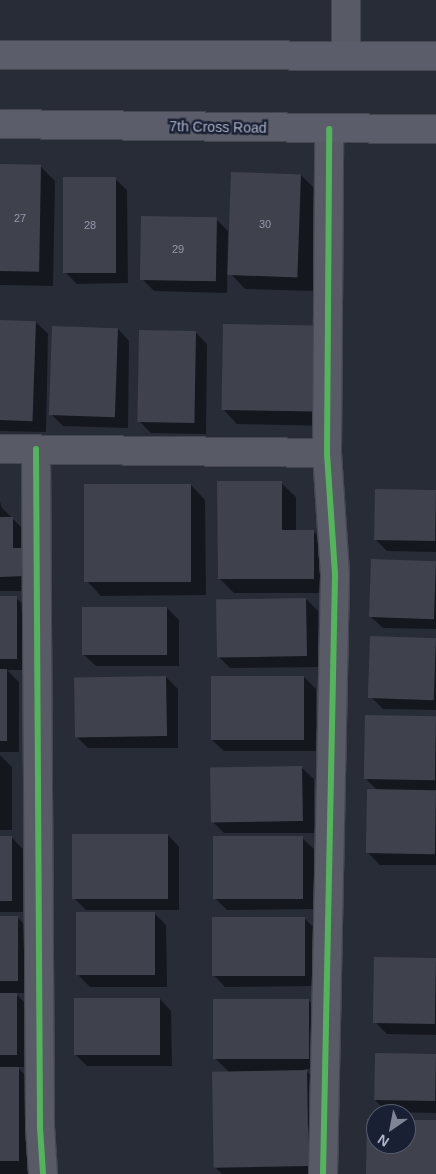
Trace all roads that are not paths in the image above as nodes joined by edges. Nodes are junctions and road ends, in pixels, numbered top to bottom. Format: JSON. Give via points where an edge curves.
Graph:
{"nodes":[{"id":1,"x":346,"y":0,"type":"edge"},
{"id":2,"x":346,"y":54,"type":"junction"},
{"id":3,"x":0,"y":55,"type":"edge"},
{"id":4,"x":436,"y":56,"type":"edge"},
{"id":5,"x":0,"y":124,"type":"edge"},
{"id":6,"x":329,"y":129,"type":"junction"},
{"id":7,"x":436,"y":129,"type":"edge"},
{"id":8,"x":0,"y":449,"type":"edge"},
{"id":9,"x":36,"y":449,"type":"junction"},
{"id":10,"x":326,"y":453,"type":"junction"},
{"id":11,"x":43,"y":1174,"type":"edge"},
{"id":12,"x":323,"y":1174,"type":"edge"}],
"edges":[{"from":1,"to":2,"type":"street"},
{"from":2,"to":3,"type":"street"},
{"from":2,"to":4,"type":"street"},
{"from":5,"to":6,"type":"street","name":"7th Cross Road"},
{"from":6,"to":7,"type":"street","name":"7th Cross Road"},
{"from":6,"to":10,"type":"street"},
{"from":8,"to":9,"type":"street"},
{"from":9,"to":10,"type":"street"},
{"from":9,"to":11,"type":"street"},
{"from":10,"to":12,"type":"street","via":[[335,574]]}]}
